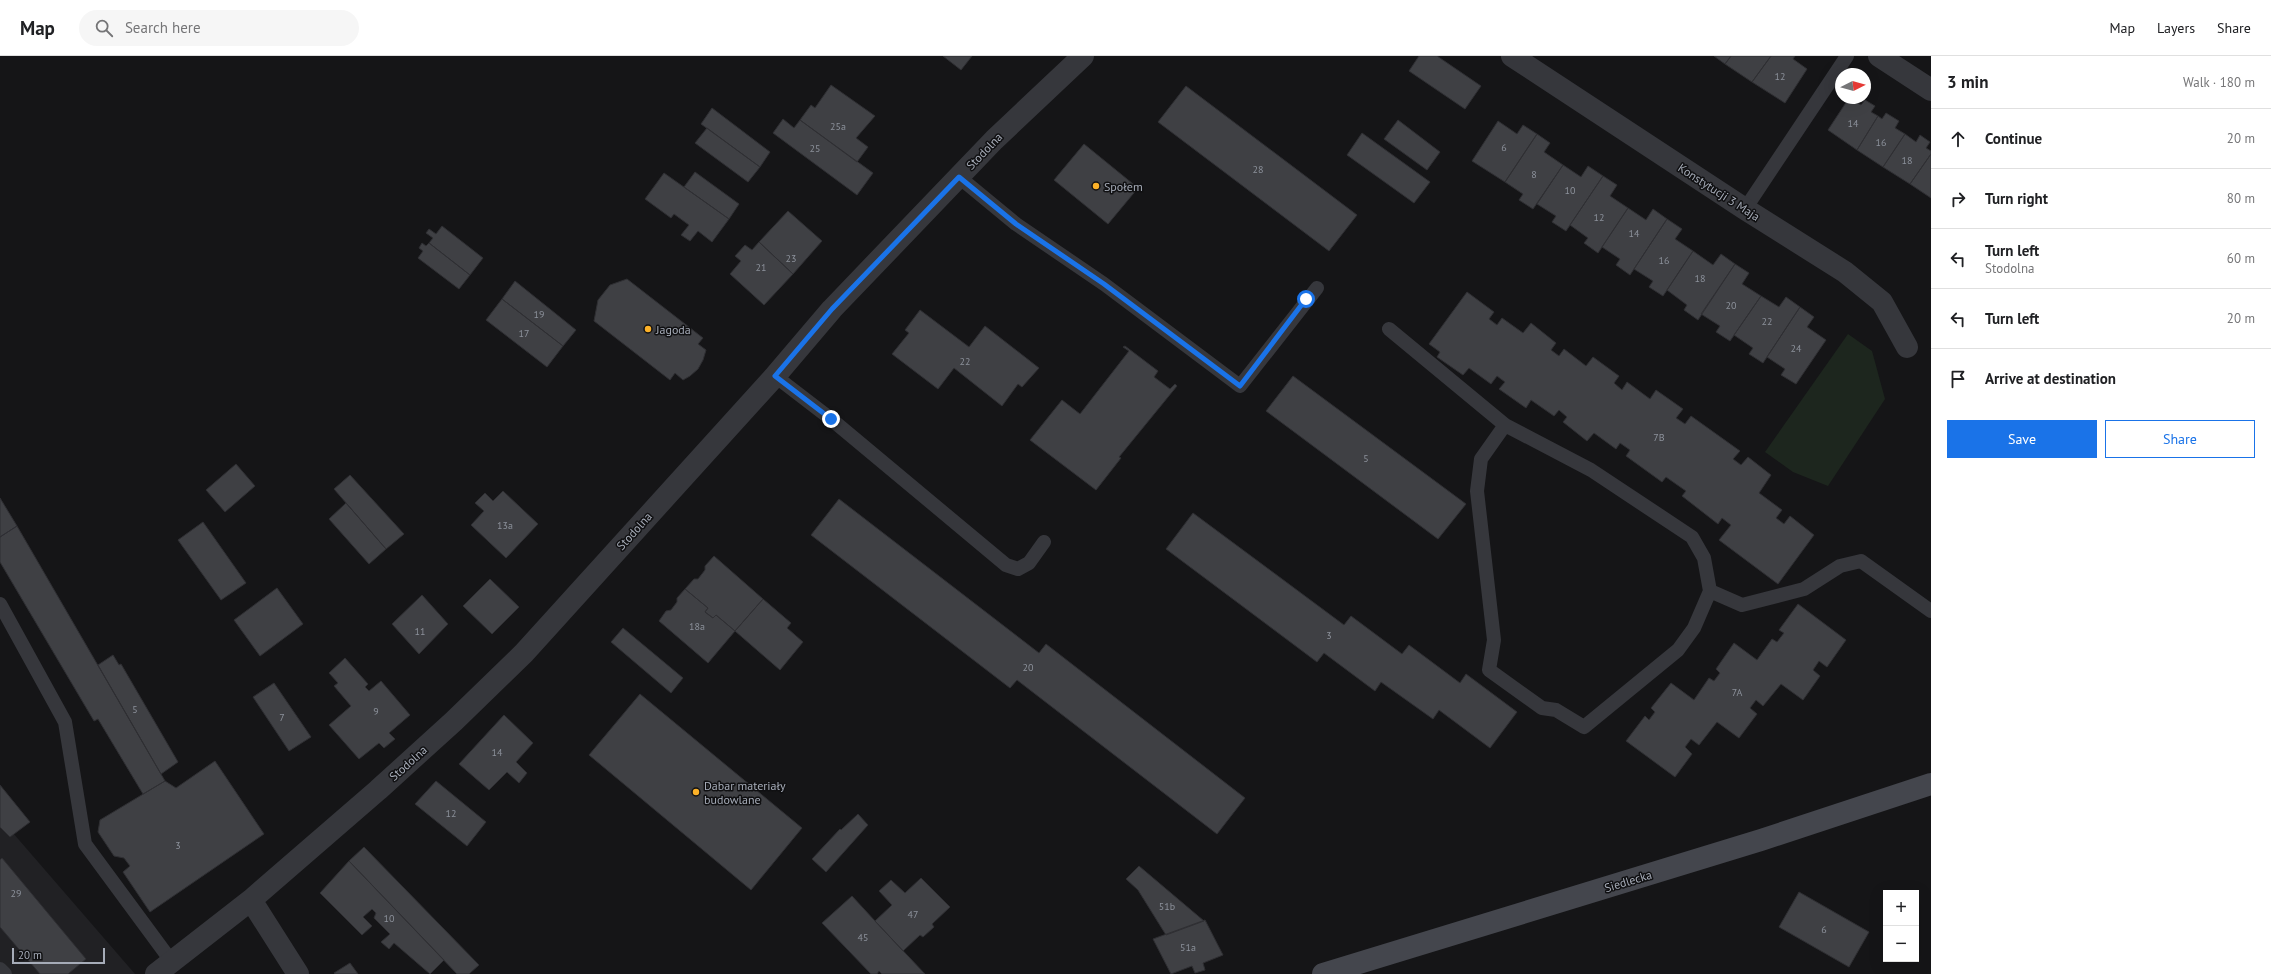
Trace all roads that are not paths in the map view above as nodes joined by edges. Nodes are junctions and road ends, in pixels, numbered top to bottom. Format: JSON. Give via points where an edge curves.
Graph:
{"nodes":[{"id":1,"x":1082,"y":56,"type":"edge"},
{"id":2,"x":1512,"y":56,"type":"edge"},
{"id":3,"x":1847,"y":56,"type":"edge"},
{"id":4,"x":1879,"y":56,"type":"edge"},
{"id":5,"x":1931,"y":90,"type":"edge"},
{"id":6,"x":959,"y":177,"type":"junction"},
{"id":7,"x":1746,"y":209,"type":"junction"},
{"id":8,"x":1316,"y":288,"type":"dead end"},
{"id":9,"x":1389,"y":329,"type":"dead end"},
{"id":10,"x":1906,"y":347,"type":"dead end"},
{"id":11,"x":775,"y":376,"type":"junction"},
{"id":12,"x":1505,"y":425,"type":"junction"},
{"id":13,"x":1044,"y":542,"type":"dead end"},
{"id":14,"x":1710,"y":591,"type":"junction"},
{"id":15,"x":0,"y":604,"type":"edge"},
{"id":16,"x":1931,"y":611,"type":"edge"},
{"id":17,"x":1931,"y":784,"type":"edge"},
{"id":18,"x":251,"y":900,"type":"junction"},
{"id":19,"x":164,"y":968,"type":"edge"},
{"id":20,"x":0,"y":969,"type":"edge"},
{"id":21,"x":5,"y":974,"type":"edge"},
{"id":22,"x":298,"y":974,"type":"edge"},
{"id":23,"x":1323,"y":974,"type":"edge"}],
"edges":[{"from":1,"to":6,"type":"street","name":"Stodolna"},
{"from":2,"to":7,"type":"street","name":"Konstytucji 3 Maja"},
{"from":3,"to":7,"type":"lane"},
{"from":4,"to":5,"type":"street"},
{"from":6,"to":8,"type":"lane","via":[[1016,224],[1104,284],[1240,386]]},
{"from":6,"to":11,"type":"street","name":"Stodolna","via":[[832,309]]},
{"from":7,"to":10,"type":"street","name":"Konstytucji 3 Maja","via":[[1845,272],[1882,302]]},
{"from":9,"to":12,"type":"lane"},
{"from":11,"to":13,"type":"lane","via":[[831,419],[1006,565],[1018,569],[1029,563]]},
{"from":11,"to":18,"type":"street","name":"Stodolna","via":[[524,653],[425,748]]},
{"from":12,"to":14,"type":"lane","via":[[1591,470],[1692,537],[1704,558]]},
{"from":12,"to":14,"type":"lane","via":[[1481,459],[1477,491],[1494,640],[1489,670],[1542,708],[1556,710],[1584,727],[1678,650],[1694,628]]},
{"from":14,"to":16,"type":"lane","via":[[1742,605],[1804,589],[1840,566],[1861,561]]},
{"from":15,"to":19,"type":"lane","via":[[65,722],[85,844]]},
{"from":17,"to":23,"type":"main road","name":"Siedlecka","via":[[1598,891]]},
{"from":18,"to":19,"type":"street","name":"Stodolna"},
{"from":18,"to":22,"type":"street"},
{"from":20,"to":21,"type":"lane"}]}
